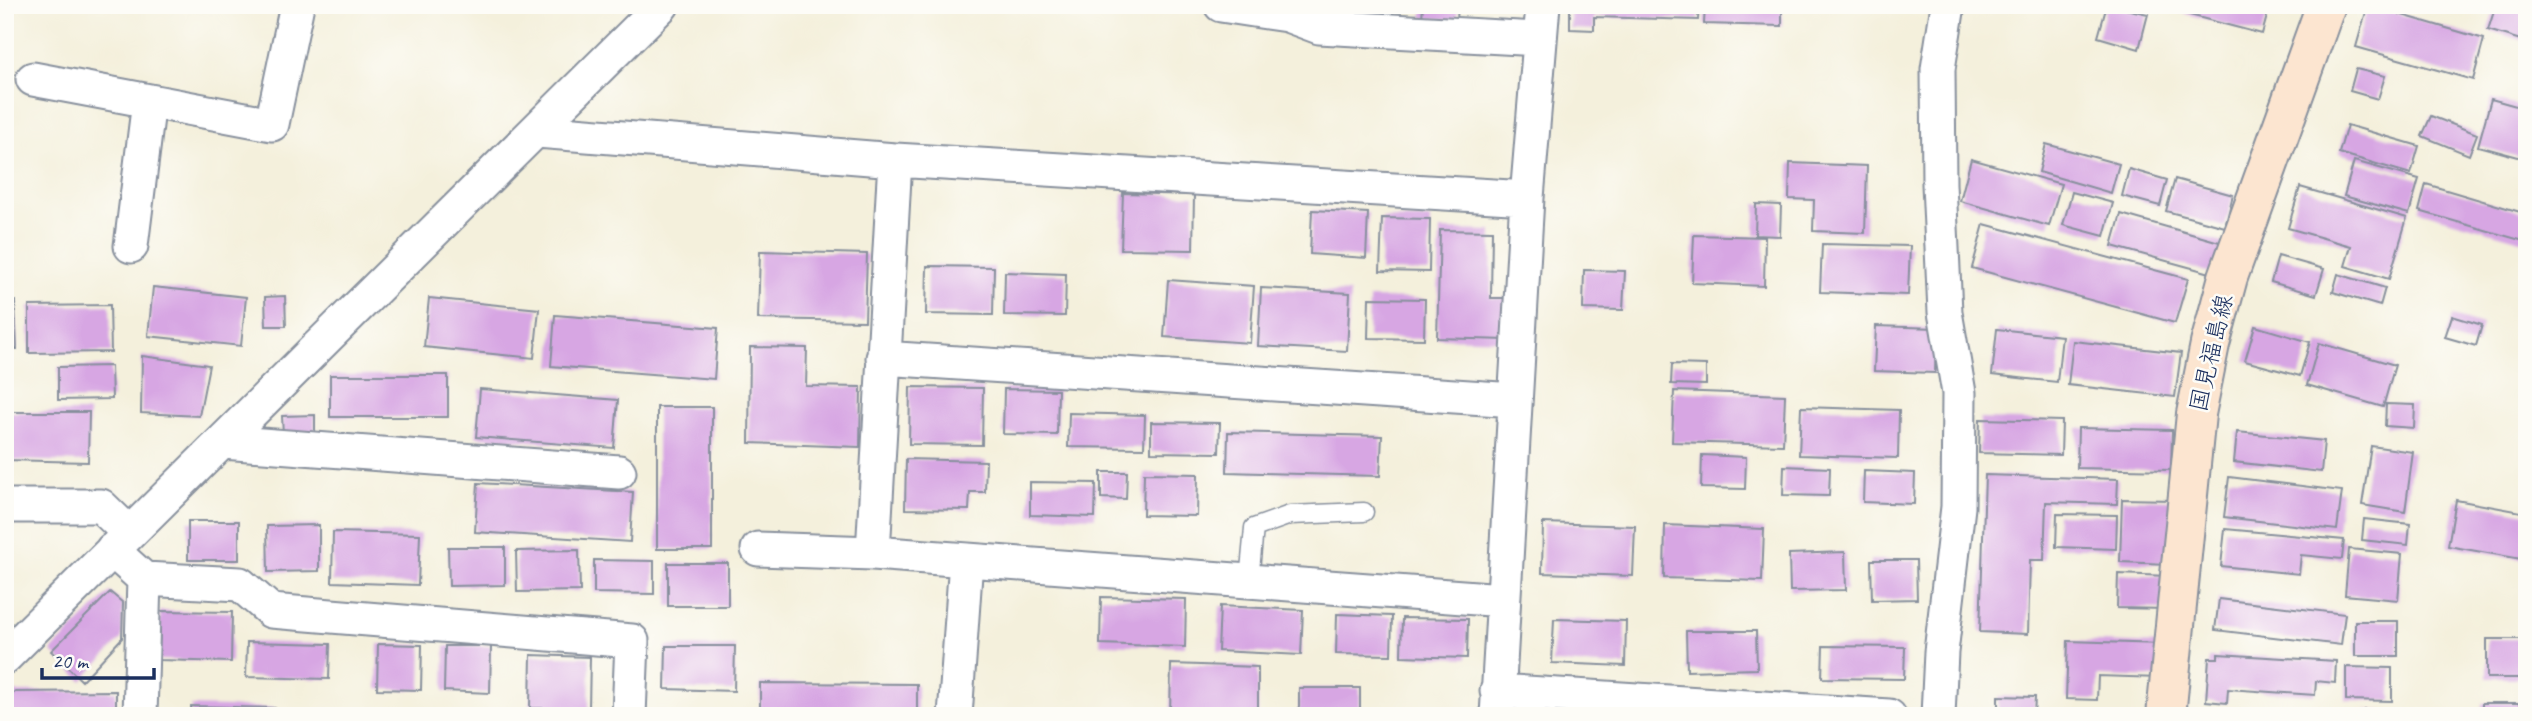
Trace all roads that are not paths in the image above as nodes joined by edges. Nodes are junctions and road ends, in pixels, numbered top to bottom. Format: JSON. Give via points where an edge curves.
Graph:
{"nodes":[{"id":1,"x":297,"y":5,"type":"edge"},
{"id":2,"x":663,"y":5,"type":"edge"},
{"id":3,"x":1221,"y":5,"type":"edge"},
{"id":4,"x":1543,"y":5,"type":"edge"},
{"id":5,"x":1948,"y":5,"type":"edge"},
{"id":6,"x":2326,"y":5,"type":"edge"},
{"id":7,"x":1539,"y":38,"type":"junction"},
{"id":8,"x":33,"y":79,"type":"dead end"},
{"id":9,"x":149,"y":101,"type":"junction"},
{"id":10,"x":537,"y":131,"type":"junction"},
{"id":11,"x":895,"y":160,"type":"junction"},
{"id":12,"x":1527,"y":198,"type":"junction"},
{"id":13,"x":131,"y":246,"type":"dead end"},
{"id":14,"x":883,"y":358,"type":"junction"},
{"id":15,"x":1515,"y":400,"type":"junction"},
{"id":16,"x":223,"y":442,"type":"junction"},
{"id":17,"x":619,"y":472,"type":"dead end"},
{"id":18,"x":5,"y":506,"type":"edge"},
{"id":19,"x":1364,"y":512,"type":"dead end"},
{"id":20,"x":121,"y":541,"type":"junction"},
{"id":21,"x":758,"y":549,"type":"dead end"},
{"id":22,"x":873,"y":553,"type":"junction"},
{"id":23,"x":966,"y":561,"type":"junction"},
{"id":24,"x":144,"y":579,"type":"junction"},
{"id":25,"x":1249,"y":581,"type":"junction"},
{"id":26,"x":1503,"y":600,"type":"junction"},
{"id":27,"x":11,"y":646,"type":"edge"},
{"id":28,"x":1497,"y":704,"type":"edge"},
{"id":29,"x":140,"y":716,"type":"edge"},
{"id":30,"x":629,"y":716,"type":"edge"},
{"id":31,"x":955,"y":716,"type":"edge"},
{"id":32,"x":1889,"y":716,"type":"edge"},
{"id":33,"x":1938,"y":716,"type":"edge"},
{"id":34,"x":2166,"y":716,"type":"edge"}],
"edges":[{"from":1,"to":9,"type":"street","via":[[272,124]]},
{"from":2,"to":10,"type":"street"},
{"from":3,"to":7,"type":"street","via":[[1287,15],[1319,27]]},
{"from":4,"to":7,"type":"street"},
{"from":5,"to":33,"type":"street","via":[[1938,69],[1939,184],[1945,312],[1959,393],[1958,507]]},
{"from":6,"to":34,"type":"main road","name":"国見福島線","via":[[2228,277],[2210,344],[2196,414]]},
{"from":7,"to":12,"type":"street"},
{"from":8,"to":9,"type":"street"},
{"from":9,"to":13,"type":"street"},
{"from":10,"to":11,"type":"street"},
{"from":10,"to":16,"type":"street"},
{"from":11,"to":12,"type":"street"},
{"from":11,"to":14,"type":"street"},
{"from":12,"to":15,"type":"street"},
{"from":14,"to":15,"type":"street"},
{"from":14,"to":22,"type":"street"},
{"from":15,"to":26,"type":"street"},
{"from":16,"to":17,"type":"street"},
{"from":16,"to":20,"type":"street"},
{"from":18,"to":20,"type":"street","via":[[100,506]]},
{"from":19,"to":25,"type":"lane","via":[[1290,515],[1254,528]]},
{"from":20,"to":24,"type":"street"},
{"from":20,"to":27,"type":"street"},
{"from":21,"to":22,"type":"street"},
{"from":22,"to":23,"type":"street"},
{"from":23,"to":25,"type":"street"},
{"from":23,"to":31,"type":"street"},
{"from":24,"to":29,"type":"street"},
{"from":24,"to":30,"type":"street","via":[[240,584],[271,611],[632,641]]},
{"from":25,"to":26,"type":"street"},
{"from":26,"to":28,"type":"street"},
{"from":28,"to":32,"type":"street"}]}
